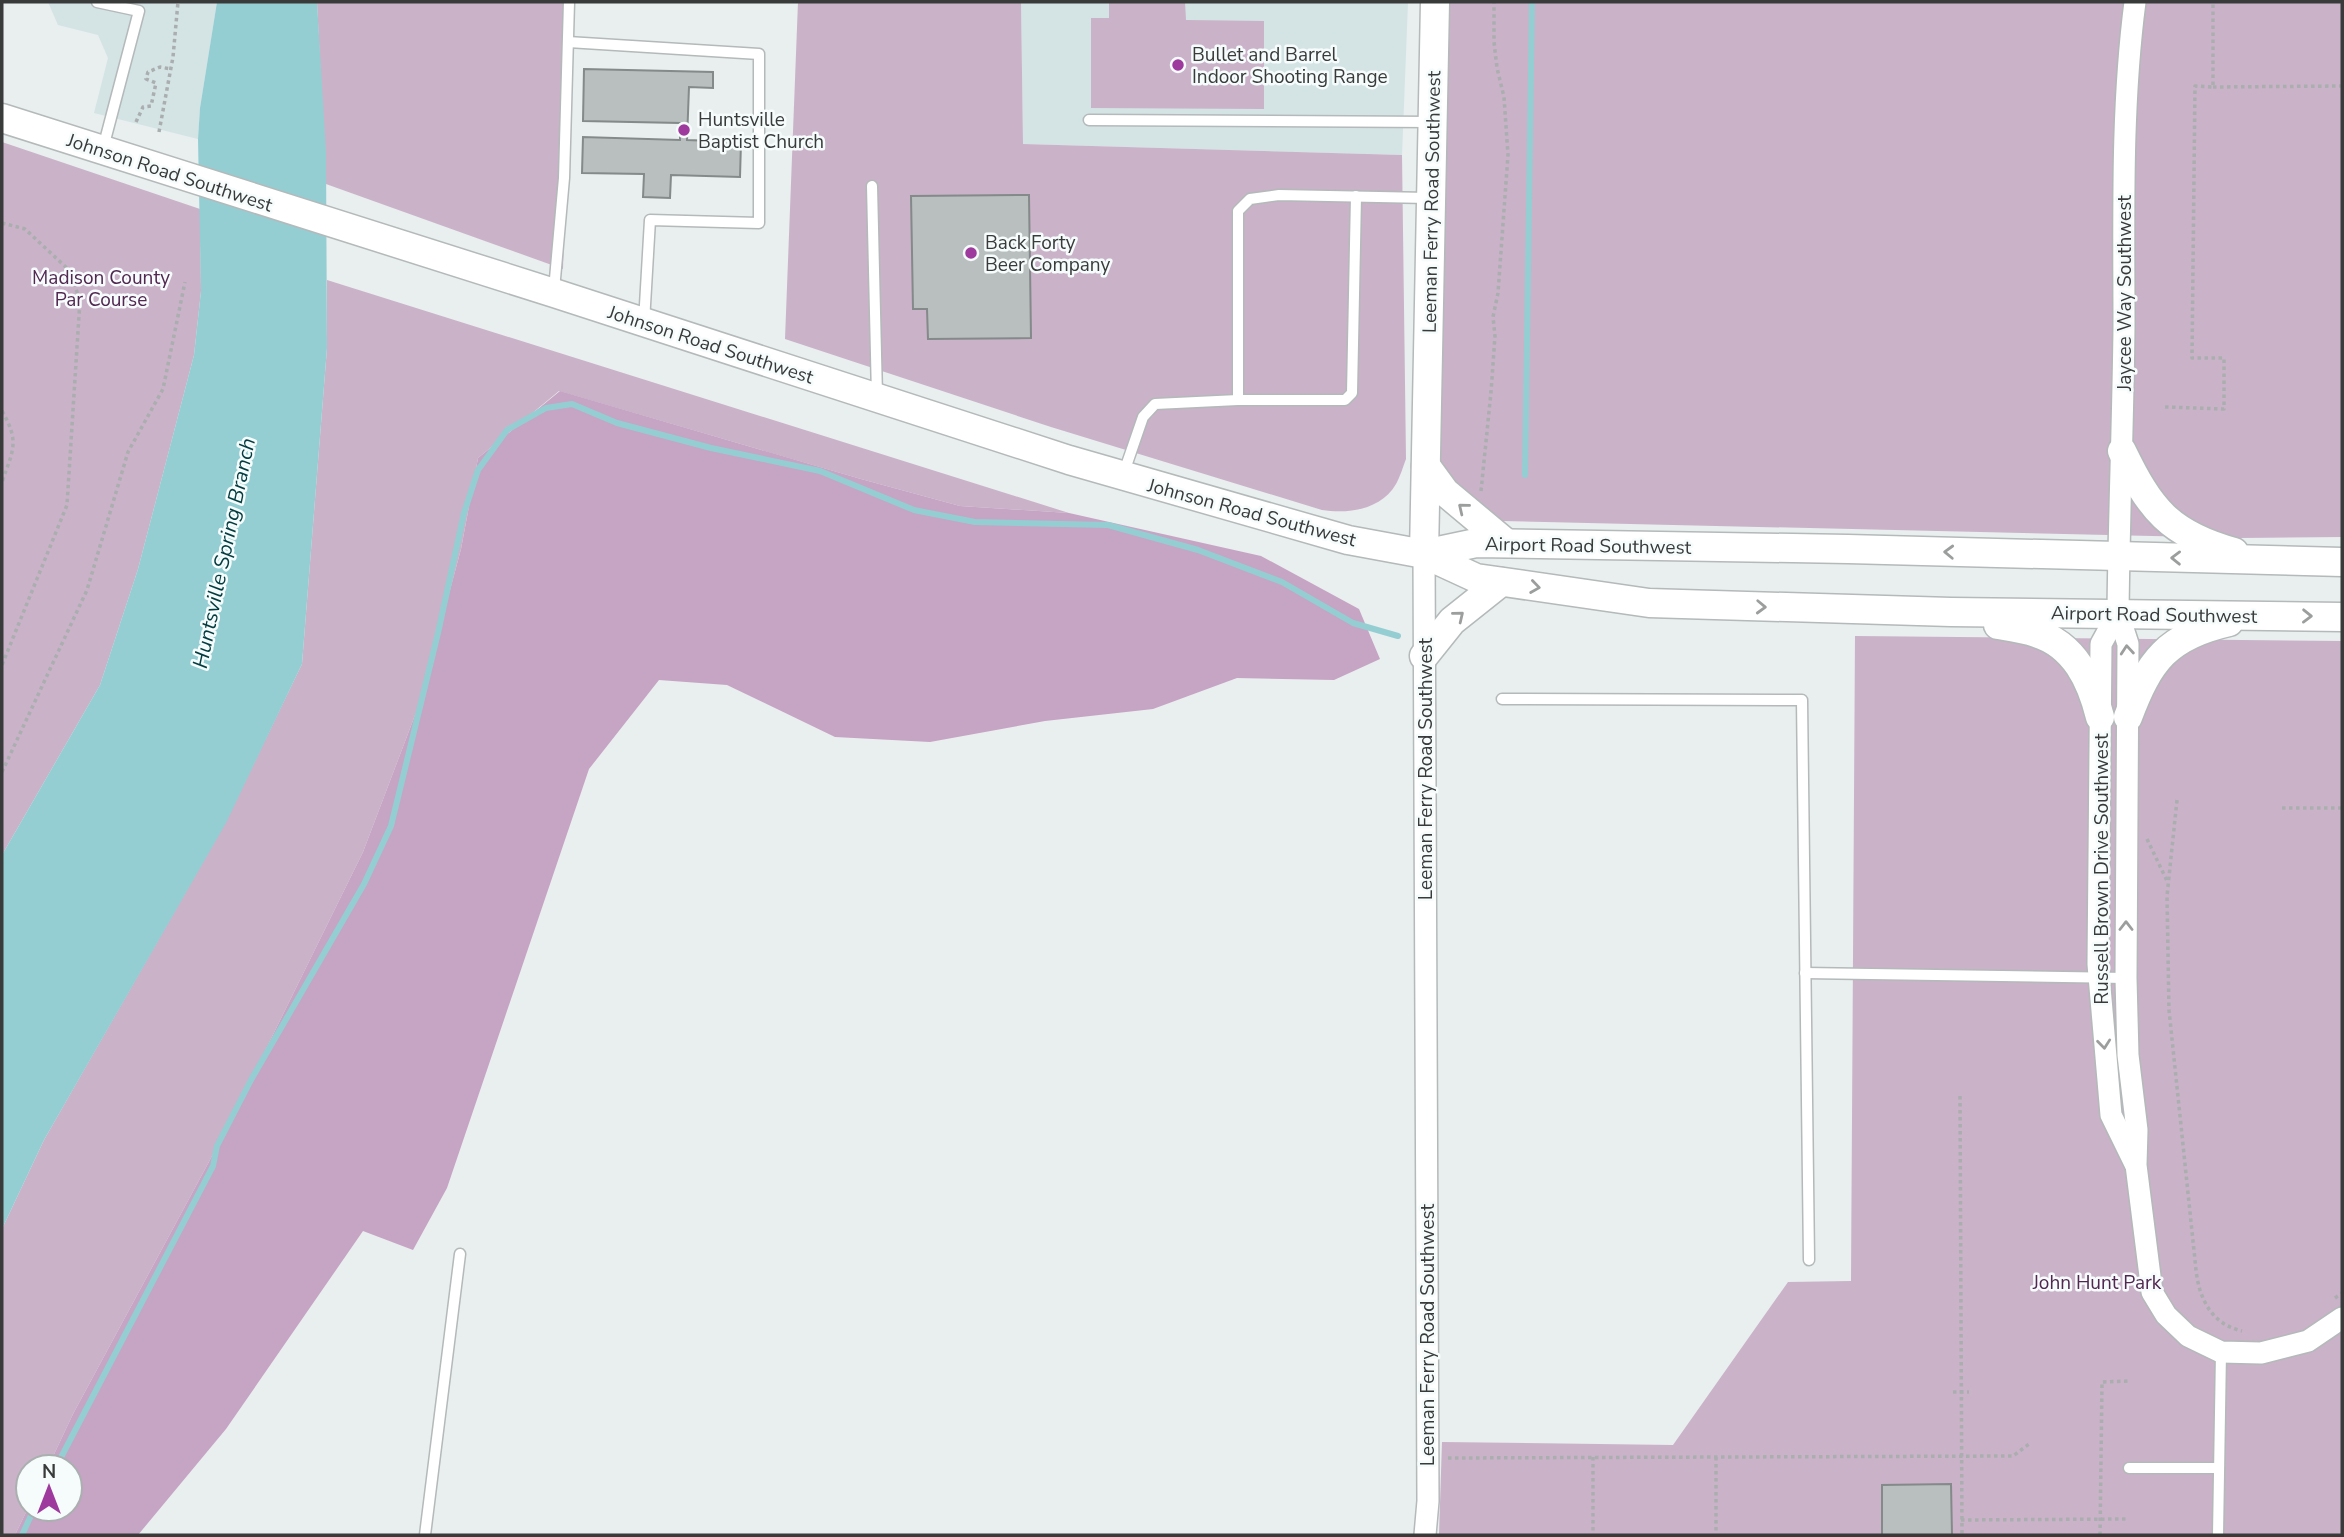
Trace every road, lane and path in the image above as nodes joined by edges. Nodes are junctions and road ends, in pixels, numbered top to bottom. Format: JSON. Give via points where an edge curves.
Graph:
{"nodes":[{"id":1,"x":97,"y":2,"type":"edge"},
{"id":2,"x":178,"y":2,"type":"edge"},
{"id":3,"x":569,"y":2,"type":"edge"},
{"id":4,"x":1435,"y":2,"type":"edge"},
{"id":5,"x":1494,"y":2,"type":"edge"},
{"id":6,"x":2135,"y":2,"type":"edge"},
{"id":7,"x":2213,"y":2,"type":"edge"},
{"id":8,"x":568,"y":42,"type":"junction"},
{"id":9,"x":171,"y":69,"type":"junction"},
{"id":10,"x":2342,"y":86,"type":"edge"},
{"id":11,"x":2213,"y":87,"type":"junction"},
{"id":12,"x":2,"y":118,"type":"edge"},
{"id":13,"x":1089,"y":120,"type":"dead end"},
{"id":14,"x":136,"y":122,"type":"dead end"},
{"id":15,"x":1433,"y":122,"type":"junction"},
{"id":16,"x":159,"y":132,"type":"dead end"},
{"id":17,"x":102,"y":150,"type":"junction"},
{"id":18,"x":872,"y":186,"type":"dead end"},
{"id":19,"x":1356,"y":196,"type":"junction"},
{"id":20,"x":1431,"y":198,"type":"junction"},
{"id":21,"x":2,"y":223,"type":"edge"},
{"id":22,"x":186,"y":282,"type":"dead end"},
{"id":23,"x":554,"y":293,"type":"junction"},
{"id":24,"x":644,"y":322,"type":"junction"},
{"id":25,"x":877,"y":398,"type":"junction"},
{"id":26,"x":1238,"y":400,"type":"junction"},
{"id":27,"x":2165,"y":407,"type":"dead end"},
{"id":28,"x":2,"y":411,"type":"edge"},
{"id":29,"x":2122,"y":450,"type":"junction"},
{"id":30,"x":1426,"y":466,"type":"junction"},
{"id":31,"x":1123,"y":476,"type":"junction"},
{"id":32,"x":2,"y":482,"type":"edge"},
{"id":33,"x":1480,"y":500,"type":"dead end"},
{"id":34,"x":1506,"y":543,"type":"junction"},
{"id":35,"x":1424,"y":554,"type":"junction"},
{"id":36,"x":2119,"y":557,"type":"junction"},
{"id":37,"x":2263,"y":560,"type":"junction"},
{"id":38,"x":2342,"y":562,"type":"edge"},
{"id":39,"x":1501,"y":582,"type":"junction"},
{"id":40,"x":2118,"y":585,"type":"joint"},
{"id":41,"x":1951,"y":612,"type":"junction"},
{"id":42,"x":2118,"y":613,"type":"junction"},
{"id":43,"x":2266,"y":615,"type":"junction"},
{"id":44,"x":2342,"y":617,"type":"edge"},
{"id":45,"x":1424,"y":656,"type":"junction"},
{"id":46,"x":2,"y":665,"type":"edge"},
{"id":47,"x":1502,"y":699,"type":"dead end"},
{"id":48,"x":2114,"y":717,"type":"junction"},
{"id":49,"x":2,"y":772,"type":"edge"},
{"id":50,"x":2177,"y":800,"type":"dead end"},
{"id":51,"x":2282,"y":808,"type":"dead end"},
{"id":52,"x":2342,"y":808,"type":"edge"},
{"id":53,"x":2143,"y":831,"type":"dead end"},
{"id":54,"x":2169,"y":884,"type":"junction"},
{"id":55,"x":1805,"y":973,"type":"junction"},
{"id":56,"x":2099,"y":977,"type":"junction"},
{"id":57,"x":2126,"y":978,"type":"junction"},
{"id":58,"x":1960,"y":1096,"type":"dead end"},
{"id":59,"x":2136,"y":1166,"type":"junction"},
{"id":60,"x":460,"y":1254,"type":"dead end"},
{"id":61,"x":1809,"y":1260,"type":"dead end"},
{"id":62,"x":2342,"y":1293,"type":"edge"},
{"id":63,"x":2337,"y":1310,"type":"edge"},
{"id":64,"x":2251,"y":1332,"type":"dead end"},
{"id":65,"x":2221,"y":1352,"type":"junction"},
{"id":66,"x":2131,"y":1381,"type":"dead end"},
{"id":67,"x":1953,"y":1392,"type":"dead end"},
{"id":68,"x":1961,"y":1392,"type":"junction"},
{"id":69,"x":1969,"y":1392,"type":"dead end"},
{"id":70,"x":2029,"y":1444,"type":"dead end"},
{"id":71,"x":1961,"y":1456,"type":"junction"},
{"id":72,"x":1593,"y":1457,"type":"junction"},
{"id":73,"x":1716,"y":1457,"type":"junction"},
{"id":74,"x":1428,"y":1458,"type":"junction"},
{"id":75,"x":2129,"y":1468,"type":"dead end"},
{"id":76,"x":2219,"y":1468,"type":"junction"},
{"id":77,"x":2100,"y":1519,"type":"junction"},
{"id":78,"x":2128,"y":1519,"type":"dead end"},
{"id":79,"x":1961,"y":1520,"type":"junction"},
{"id":80,"x":425,"y":1535,"type":"edge"},
{"id":81,"x":1425,"y":1535,"type":"edge"},
{"id":82,"x":1593,"y":1535,"type":"edge"},
{"id":83,"x":1716,"y":1535,"type":"edge"},
{"id":84,"x":1962,"y":1535,"type":"edge"},
{"id":85,"x":2100,"y":1535,"type":"edge"},
{"id":86,"x":2218,"y":1535,"type":"edge"}],
"edges":[{"from":1,"to":17,"type":"lane","via":[[139,11]]},
{"from":2,"to":9,"type":"path"},
{"from":3,"to":8,"type":"lane"},
{"from":4,"to":15,"type":"street","name":"Leeman Ferry Road Southwest"},
{"from":5,"to":33,"type":"path","via":[[1494,42],[1508,155]]},
{"from":6,"to":29,"type":"street","name":"Jaycee Way Southwest","via":[[2124,153]]},
{"from":7,"to":11,"type":"path"},
{"from":8,"to":23,"type":"lane","via":[[564,178]]},
{"from":8,"to":24,"type":"lane","via":[[759,54],[759,223],[650,220]]},
{"from":9,"to":14,"type":"path","via":[[148,72],[146,79],[156,83],[151,106],[143,107]]},
{"from":9,"to":16,"type":"path"},
{"from":10,"to":11,"type":"path"},
{"from":11,"to":27,"type":"path","via":[[2195,86],[2192,358],[2224,358],[2224,409]]},
{"from":12,"to":17,"type":"street","name":"Johnson Road Southwest"},
{"from":13,"to":15,"type":"lane"},
{"from":15,"to":20,"type":"street","name":"Leeman Ferry Road Southwest"},
{"from":17,"to":23,"type":"street","name":"Johnson Road Southwest"},
{"from":18,"to":25,"type":"lane"},
{"from":19,"to":20,"type":"lane"},
{"from":19,"to":26,"type":"lane","via":[[1279,195],[1250,199],[1238,211]]},
{"from":19,"to":26,"type":"lane","via":[[1352,393],[1345,400]]},
{"from":20,"to":30,"type":"street","name":"Leeman Ferry Road Southwest"},
{"from":21,"to":46,"type":"path","via":[[25,229],[69,270],[80,300],[67,505]]},
{"from":22,"to":49,"type":"path","via":[[163,389],[128,452],[87,590]]},
{"from":23,"to":24,"type":"street","name":"Johnson Road Southwest"},
{"from":24,"to":25,"type":"street","name":"Johnson Road Southwest"},
{"from":25,"to":31,"type":"street","name":"Johnson Road Southwest"},
{"from":26,"to":31,"type":"lane","via":[[1155,404],[1143,417]]},
{"from":28,"to":32,"type":"path","via":[[13,430],[12,452]]},
{"from":29,"to":36,"type":"street","name":"Jaycee Way Southwest"},
{"from":29,"to":37,"type":"street","via":[[2156,511],[2185,534]]},
{"from":34,"to":30,"type":"street","one_way":true,"via":[[1445,492]]},
{"from":30,"to":35,"type":"street","name":"Leeman Ferry Road Southwest"},
{"from":31,"to":35,"type":"street","name":"Johnson Road Southwest","via":[[1348,540]]},
{"from":34,"to":35,"type":"street","name":"Airport Road Southwest","via":[[1476,543]]},
{"from":36,"to":34,"type":"street","name":"Airport Road Southwest","one_way":true},
{"from":35,"to":39,"type":"street","name":"Airport Road Southwest","via":[[1476,578]]},
{"from":35,"to":45,"type":"street","name":"Leeman Ferry Road Southwest"},
{"from":37,"to":36,"type":"street","name":"Airport Road Southwest","one_way":true},
{"from":36,"to":40,"type":"street","name":"Jaycee Way Southwest"},
{"from":37,"to":38,"type":"street","name":"Airport Road Southwest"},
{"from":39,"to":41,"type":"street","name":"Airport Road Southwest","one_way":true,"via":[[1649,603]]},
{"from":45,"to":39,"type":"street","one_way":true,"via":[[1452,621]]},
{"from":40,"to":42,"type":"street","name":"Russell Brown Drive Southwest"},
{"from":41,"to":42,"type":"street","name":"Airport Road Southwest"},
{"from":41,"to":48,"type":"street","via":[[2038,633],[2061,646],[2076,660]]},
{"from":42,"to":43,"type":"street","name":"Airport Road Southwest"},
{"from":42,"to":48,"type":"street","name":"Russell Brown Drive Southwest","via":[[2101,644]]},
{"from":43,"to":44,"type":"street","name":"Airport Road Southwest","one_way":true},
{"from":43,"to":48,"type":"street","via":[[2190,635],[2154,663]]},
{"from":45,"to":74,"type":"street","name":"Leeman Ferry Road Southwest"},
{"from":47,"to":55,"type":"lane","via":[[1802,700]]},
{"from":48,"to":56,"type":"street","name":"Russell Brown Drive Southwest"},
{"from":57,"to":48,"type":"street","name":"Russell Brown Drive Southwest","one_way":true},
{"from":50,"to":54,"type":"path"},
{"from":51,"to":52,"type":"path"},
{"from":53,"to":54,"type":"path"},
{"from":54,"to":64,"type":"path","via":[[2169,1010],[2198,1288],[2214,1316],[2237,1330]]},
{"from":55,"to":56,"type":"lane"},
{"from":55,"to":61,"type":"lane"},
{"from":56,"to":57,"type":"lane"},
{"from":56,"to":59,"type":"street","name":"Russell Brown Drive Southwest","one_way":true,"via":[[2111,1115]]},
{"from":57,"to":59,"type":"street","name":"Russell Brown Drive Southwest"},
{"from":58,"to":68,"type":"path"},
{"from":59,"to":65,"type":"street","name":"Russell Brown Drive Southwest","via":[[2152,1292],[2166,1315],[2188,1336]]},
{"from":60,"to":80,"type":"lane"},
{"from":62,"to":63,"type":"path"},
{"from":63,"to":65,"type":"street","name":"Russell Brown Drive Southwest","via":[[2308,1341],[2261,1353]]},
{"from":65,"to":76,"type":"lane"},
{"from":66,"to":77,"type":"path","via":[[2102,1382]]},
{"from":67,"to":68,"type":"path"},
{"from":68,"to":69,"type":"path"},
{"from":68,"to":71,"type":"path"},
{"from":70,"to":71,"type":"path","via":[[2013,1456]]},
{"from":71,"to":73,"type":"path"},
{"from":71,"to":79,"type":"path"},
{"from":72,"to":73,"type":"path"},
{"from":72,"to":74,"type":"path"},
{"from":72,"to":82,"type":"path"},
{"from":73,"to":83,"type":"path"},
{"from":74,"to":81,"type":"street","name":"Leeman Ferry Road Southwest"},
{"from":75,"to":76,"type":"lane"},
{"from":76,"to":86,"type":"lane"},
{"from":77,"to":78,"type":"path"},
{"from":77,"to":79,"type":"path"},
{"from":77,"to":85,"type":"path"},
{"from":79,"to":84,"type":"path"}]}
